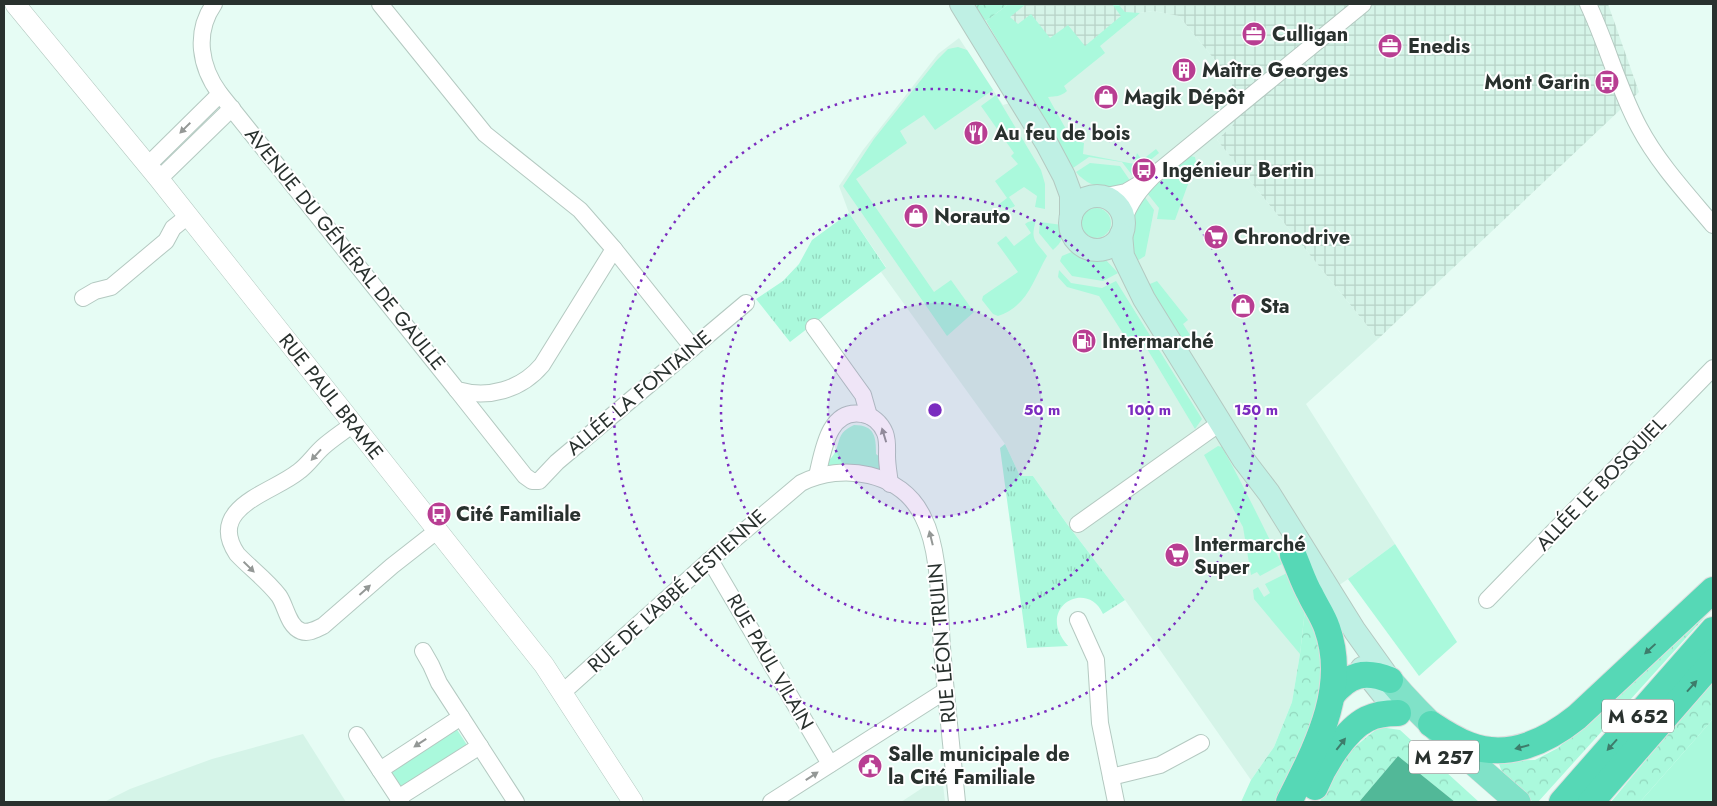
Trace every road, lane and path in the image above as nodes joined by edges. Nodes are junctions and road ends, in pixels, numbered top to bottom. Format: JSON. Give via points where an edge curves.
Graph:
{"nodes":[{"id":1,"x":15,"y":4,"type":"edge"},
{"id":2,"x":214,"y":4,"type":"edge"},
{"id":3,"x":380,"y":4,"type":"edge"},
{"id":4,"x":1363,"y":4,"type":"edge"},
{"id":5,"x":1588,"y":4,"type":"edge"},
{"id":6,"x":965,"y":10,"type":"edge"},
{"id":7,"x":220,"y":94,"type":"junction"},
{"id":8,"x":232,"y":108,"type":"junction"},
{"id":9,"x":1048,"y":144,"type":"junction"},
{"id":10,"x":154,"y":172,"type":"junction"},
{"id":11,"x":1154,"y":176,"type":"junction"},
{"id":12,"x":1100,"y":197,"type":"junction"},
{"id":13,"x":188,"y":216,"type":"junction"},
{"id":14,"x":1071,"y":216,"type":"junction"},
{"id":15,"x":1713,"y":224,"type":"edge"},
{"id":16,"x":1122,"y":228,"type":"junction"},
{"id":17,"x":614,"y":249,"type":"junction"},
{"id":18,"x":1095,"y":250,"type":"junction"},
{"id":19,"x":83,"y":298,"type":"dead end"},
{"id":20,"x":1144,"y":299,"type":"junction"},
{"id":21,"x":746,"y":303,"type":"dead end"},
{"id":22,"x":814,"y":327,"type":"dead end"},
{"id":23,"x":693,"y":348,"type":"junction"},
{"id":24,"x":1713,"y":368,"type":"edge"},
{"id":25,"x":457,"y":390,"type":"junction"},
{"id":26,"x":869,"y":416,"type":"junction"},
{"id":27,"x":1220,"y":423,"type":"junction"},
{"id":28,"x":353,"y":424,"type":"junction"},
{"id":29,"x":1243,"y":459,"type":"junction"},
{"id":30,"x":817,"y":476,"type":"junction"},
{"id":31,"x":532,"y":481,"type":"joint"},
{"id":32,"x":890,"y":484,"type":"junction"},
{"id":33,"x":1078,"y":524,"type":"dead end"},
{"id":34,"x":438,"y":530,"type":"junction"},
{"id":35,"x":1293,"y":555,"type":"junction"},
{"id":36,"x":710,"y":560,"type":"junction"},
{"id":37,"x":1713,"y":590,"type":"edge"},
{"id":38,"x":1487,"y":600,"type":"dead end"},
{"id":39,"x":1078,"y":620,"type":"dead end"},
{"id":40,"x":1713,"y":630,"type":"edge"},
{"id":41,"x":423,"y":651,"type":"dead end"},
{"id":42,"x":1713,"y":662,"type":"edge"},
{"id":43,"x":1378,"y":677,"type":"junction"},
{"id":44,"x":945,"y":691,"type":"junction"},
{"id":45,"x":563,"y":692,"type":"junction"},
{"id":46,"x":1332,"y":694,"type":"junction"},
{"id":47,"x":1398,"y":713,"type":"junction"},
{"id":48,"x":461,"y":716,"type":"junction"},
{"id":49,"x":1431,"y":724,"type":"junction"},
{"id":50,"x":357,"y":735,"type":"dead end"},
{"id":51,"x":1201,"y":743,"type":"dead end"},
{"id":52,"x":480,"y":746,"type":"junction"},
{"id":53,"x":830,"y":764,"type":"junction"},
{"id":54,"x":380,"y":770,"type":"junction"},
{"id":55,"x":1111,"y":777,"type":"junction"},
{"id":56,"x":1494,"y":795,"type":"edge"},
{"id":57,"x":400,"y":800,"type":"edge"},
{"id":58,"x":516,"y":802,"type":"edge"},
{"id":59,"x":633,"y":802,"type":"edge"},
{"id":60,"x":771,"y":802,"type":"edge"},
{"id":61,"x":957,"y":802,"type":"edge"},
{"id":62,"x":1116,"y":802,"type":"edge"},
{"id":63,"x":1289,"y":802,"type":"edge"},
{"id":64,"x":1309,"y":802,"type":"edge"},
{"id":65,"x":1518,"y":802,"type":"edge"},
{"id":66,"x":1562,"y":802,"type":"edge"},
{"id":67,"x":1591,"y":802,"type":"edge"}],
"edges":[{"from":1,"to":10,"type":"street","name":"RUE PAUL BRAME"},
{"from":2,"to":7,"type":"street","name":"AVENUE DU GÉNÉRAL DE GAULLE","via":[[204,24],[201,49],[206,71]]},
{"from":3,"to":17,"type":"street","via":[[484,134],[580,210]]},
{"from":4,"to":11,"type":"street"},
{"from":5,"to":15,"type":"street","via":[[1640,129],[1662,164]]},
{"from":6,"to":9,"type":"main road"},
{"from":7,"to":8,"type":"street","name":"AVENUE DU GÉNÉRAL DE GAULLE"},
{"from":7,"to":10,"type":"street","one_way":true},
{"from":8,"to":10,"type":"street","name":"AVENUE DU GÉNÉRAL DE GAULLE"},
{"from":8,"to":25,"type":"street","name":"AVENUE DU GÉNÉRAL DE GAULLE"},
{"from":9,"to":12,"type":"main road","via":[[1080,186]]},
{"from":9,"to":14,"type":"main road","via":[[1069,188]]},
{"from":10,"to":13,"type":"street","name":"RUE PAUL BRAME"},
{"from":11,"to":12,"type":"street","via":[[1126,192]]},
{"from":11,"to":16,"type":"street","via":[[1131,201]]},
{"from":12,"to":14,"type":"main road","via":[[1084,200]]},
{"from":12,"to":16,"type":"main road","via":[[1116,205],[1121,212]]},
{"from":13,"to":19,"type":"street","via":[[173,228],[166,241],[111,287],[95,290]]},
{"from":13,"to":28,"type":"street","name":"RUE PAUL BRAME"},
{"from":14,"to":18,"type":"main road","via":[[1070,228],[1074,237],[1082,246]]},
{"from":16,"to":18,"type":"main road","via":[[1116,242]]},
{"from":16,"to":20,"type":"main road","number":"M 257","via":[[1123,256]]},
{"from":17,"to":23,"type":"street"},
{"from":17,"to":25,"type":"street","name":"AVENUE DU GÉNÉRAL DE GAULLE","via":[[537,371],[518,384],[493,393],[476,395]]},
{"from":18,"to":20,"type":"main road","number":"M 257","via":[[1113,260]]},
{"from":20,"to":27,"type":"main road","number":"M 257"},
{"from":21,"to":23,"type":"street","name":"ALLÉE LA FONTAINE"},
{"from":22,"to":26,"type":"street","via":[[863,394]]},
{"from":23,"to":31,"type":"street","name":"ALLÉE LA FONTAINE","via":[[557,462],[539,481]]},
{"from":24,"to":38,"type":"street","name":"ALLÉE LE BOSQUIEL"},
{"from":25,"to":31,"type":"street","name":"AVENUE DU GÉNÉRAL DE GAULLE"},
{"from":26,"to":30,"type":"street","via":[[850,414],[834,424]]},
{"from":32,"to":26,"type":"street","one_way":true,"via":[[884,432]]},
{"from":27,"to":29,"type":"main road","number":"M 257"},
{"from":27,"to":33,"type":"street"},
{"from":28,"to":34,"type":"street","name":"RUE PAUL BRAME"},
{"from":28,"to":34,"type":"street","one_way":true,"via":[[330,441],[300,471],[249,500],[235,514],[229,533],[237,554],[278,595],[295,627],[306,632],[323,626]]},
{"from":29,"to":35,"type":"main road","number":"M 257"},
{"from":29,"to":43,"type":"main road","number":"M 257","via":[[1269,493],[1350,622]]},
{"from":30,"to":32,"type":"street","name":"RUE LÉON TRULIN","via":[[856,472]]},
{"from":30,"to":36,"type":"street","name":"RUE DE L'ABBÉ LESTIENNE","via":[[792,489]]},
{"from":44,"to":32,"type":"street","name":"RUE LÉON TRULIN","one_way":true,"via":[[933,546],[923,515],[904,493]]},
{"from":34,"to":45,"type":"street","name":"RUE PAUL BRAME"},
{"from":35,"to":43,"type":"main road","number":"M 257"},
{"from":35,"to":46,"type":"highway","via":[[1329,636],[1333,663]]},
{"from":36,"to":45,"type":"street","name":"RUE DE L'ABBÉ LESTIENNE"},
{"from":36,"to":53,"type":"street","name":"RUE PAUL VILAIN"},
{"from":37,"to":49,"type":"highway","one_way":true,"via":[[1577,717],[1543,740],[1512,749],[1483,750]]},
{"from":39,"to":55,"type":"street","via":[[1096,660],[1100,723]]},
{"from":40,"to":66,"type":"highway","number":"M 652","one_way":true},
{"from":41,"to":48,"type":"street"},
{"from":67,"to":42,"type":"highway","number":"M 652","one_way":true},
{"from":43,"to":46,"type":"highway","via":[[1347,680]]},
{"from":43,"to":47,"type":"main road","number":"M 257"},
{"from":43,"to":49,"type":"main road","number":"M 257"},
{"from":44,"to":53,"type":"street"},
{"from":44,"to":61,"type":"street","name":"RUE LÉON TRULIN"},
{"from":45,"to":59,"type":"street","name":"RUE PAUL BRAME"},
{"from":46,"to":63,"type":"highway","via":[[1318,742]]},
{"from":47,"to":56,"type":"main road","number":"M 257"},
{"from":64,"to":47,"type":"highway","one_way":true,"via":[[1324,768],[1352,731],[1369,718]]},
{"from":48,"to":52,"type":"street"},
{"from":48,"to":54,"type":"street","one_way":true},
{"from":49,"to":56,"type":"main road","number":"M 257"},
{"from":50,"to":54,"type":"street"},
{"from":51,"to":55,"type":"street","via":[[1160,765]]},
{"from":52,"to":57,"type":"street"},
{"from":52,"to":58,"type":"street"},
{"from":60,"to":53,"type":"street","one_way":true},
{"from":54,"to":57,"type":"street"},
{"from":55,"to":62,"type":"street"},
{"from":56,"to":65,"type":"main road","number":"M 257"}]}
